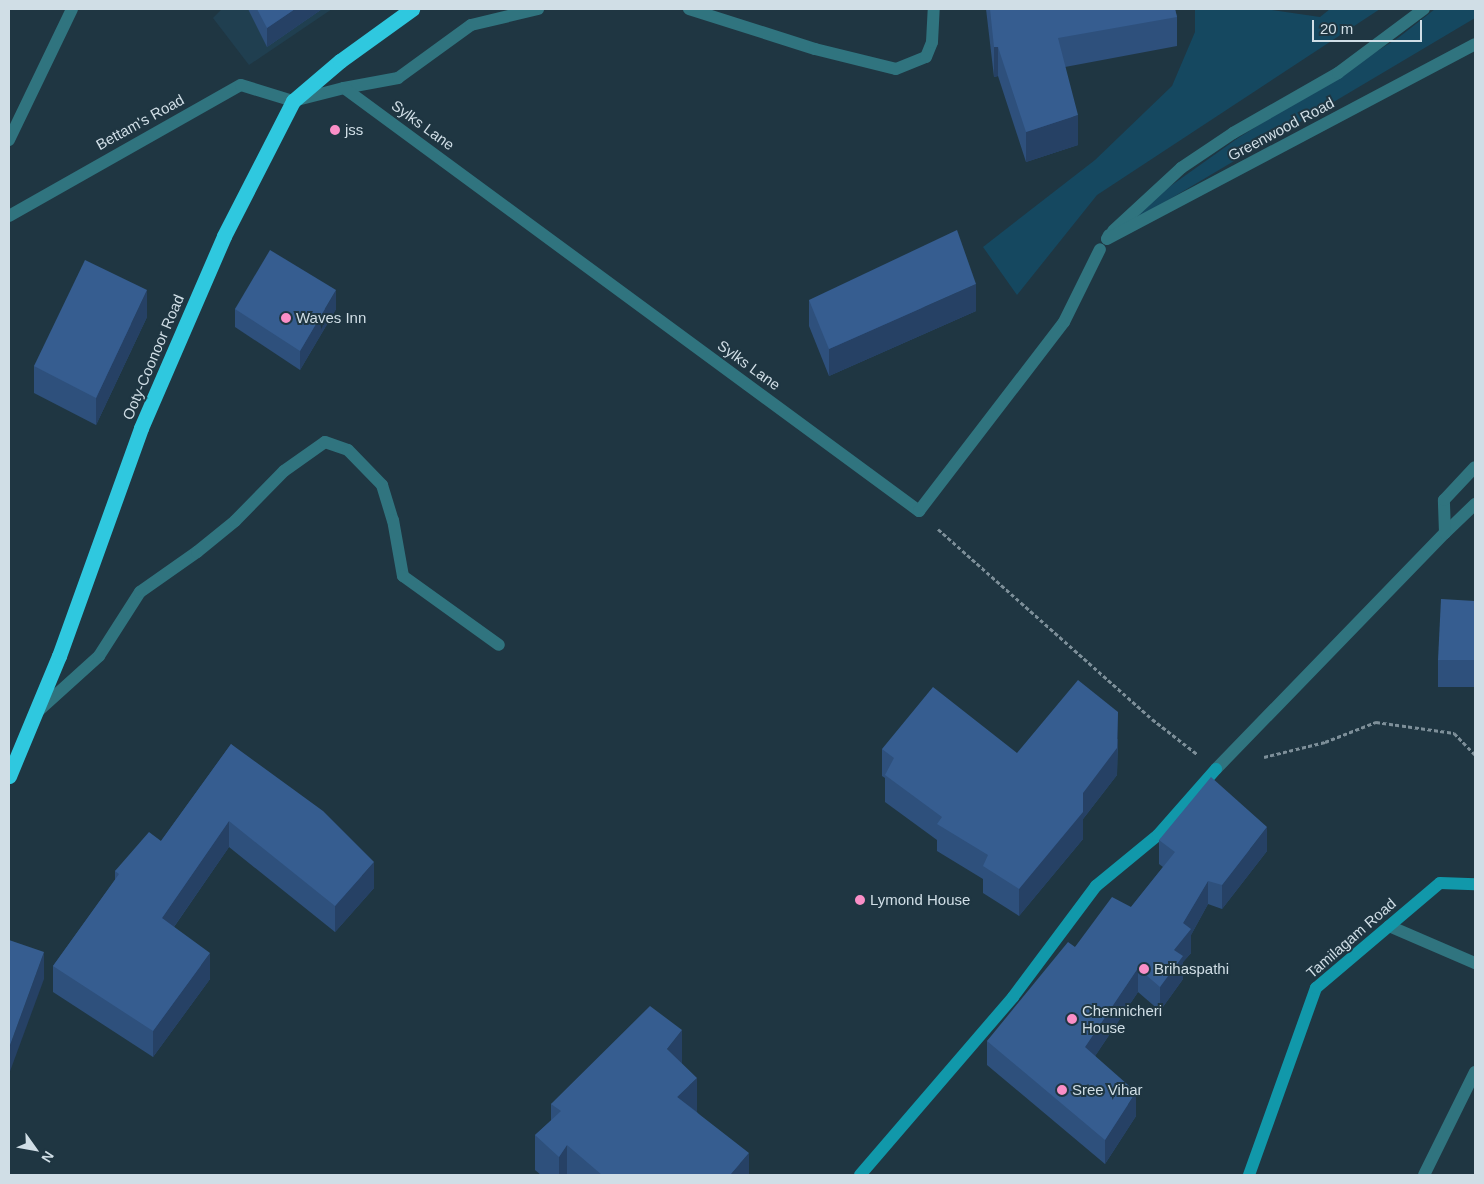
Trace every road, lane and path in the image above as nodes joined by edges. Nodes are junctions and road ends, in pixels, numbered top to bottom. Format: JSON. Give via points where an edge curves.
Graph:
{"nodes":[{"id":1,"x":72,"y":9,"type":"edge"},
{"id":2,"x":412,"y":9,"type":"edge"},
{"id":3,"x":538,"y":9,"type":"edge"},
{"id":4,"x":689,"y":9,"type":"edge"},
{"id":5,"x":934,"y":9,"type":"edge"},
{"id":6,"x":1424,"y":9,"type":"edge"},
{"id":7,"x":1475,"y":44,"type":"edge"},
{"id":8,"x":344,"y":88,"type":"junction"},
{"id":9,"x":293,"y":101,"type":"junction"},
{"id":10,"x":9,"y":140,"type":"edge"},
{"id":11,"x":9,"y":216,"type":"edge"},
{"id":12,"x":1109,"y":235,"type":"junction"},
{"id":13,"x":1475,"y":467,"type":"edge"},
{"id":14,"x":1475,"y":504,"type":"edge"},
{"id":15,"x":919,"y":512,"type":"junction"},
{"id":16,"x":1445,"y":533,"type":"junction"},
{"id":17,"x":499,"y":645,"type":"dead end"},
{"id":18,"x":34,"y":715,"type":"junction"},
{"id":19,"x":1475,"y":755,"type":"edge"},
{"id":20,"x":1262,"y":758,"type":"dead end"},
{"id":21,"x":1216,"y":769,"type":"junction"},
{"id":22,"x":9,"y":776,"type":"edge"},
{"id":23,"x":1475,"y":884,"type":"edge"},
{"id":24,"x":1389,"y":926,"type":"junction"},
{"id":25,"x":1475,"y":963,"type":"edge"},
{"id":26,"x":1475,"y":1072,"type":"edge"},
{"id":27,"x":860,"y":1175,"type":"edge"},
{"id":28,"x":1249,"y":1175,"type":"edge"},
{"id":29,"x":1424,"y":1175,"type":"edge"}],
"edges":[{"from":1,"to":10,"type":"street"},
{"from":2,"to":9,"type":"highway","name":"Ooty-Coonoor Road","via":[[340,61]]},
{"from":3,"to":8,"type":"street","via":[[471,24],[398,78]]},
{"from":4,"to":5,"type":"street","via":[[815,50],[896,69],[926,57],[932,42]]},
{"from":6,"to":12,"type":"street","via":[[1338,72],[1233,133],[1181,168]]},
{"from":7,"to":12,"type":"street","name":"Greenwood Road","via":[[1107,239]]},
{"from":8,"to":9,"type":"street"},
{"from":8,"to":15,"type":"street","name":"Sylks Lane"},
{"from":9,"to":11,"type":"street","name":"Bettam's Road","via":[[241,85]]},
{"from":9,"to":18,"type":"highway","name":"Ooty-Coonoor Road","via":[[224,236],[141,428],[59,656]]},
{"from":12,"to":15,"type":"street","via":[[1064,322]]},
{"from":13,"to":16,"type":"street","via":[[1444,500]]},
{"from":14,"to":16,"type":"street"},
{"from":15,"to":21,"type":"path","via":[[1145,713]]},
{"from":16,"to":21,"type":"street"},
{"from":17,"to":18,"type":"street","via":[[403,576],[393,520],[382,485],[348,450],[325,442],[284,471],[197,552],[140,592],[99,656]]},
{"from":18,"to":22,"type":"highway","name":"Ooty-Coonoor Road"},
{"from":19,"to":20,"type":"path","via":[[1454,733],[1376,722],[1325,742]]},
{"from":21,"to":27,"type":"street","via":[[1158,834],[1096,886],[1013,997]]},
{"from":23,"to":24,"type":"street","name":"Tamilagam Road","via":[[1440,883]]},
{"from":24,"to":25,"type":"street"},
{"from":24,"to":28,"type":"street","name":"Tamilagam Road","via":[[1316,988]]},
{"from":26,"to":29,"type":"street"}]}
